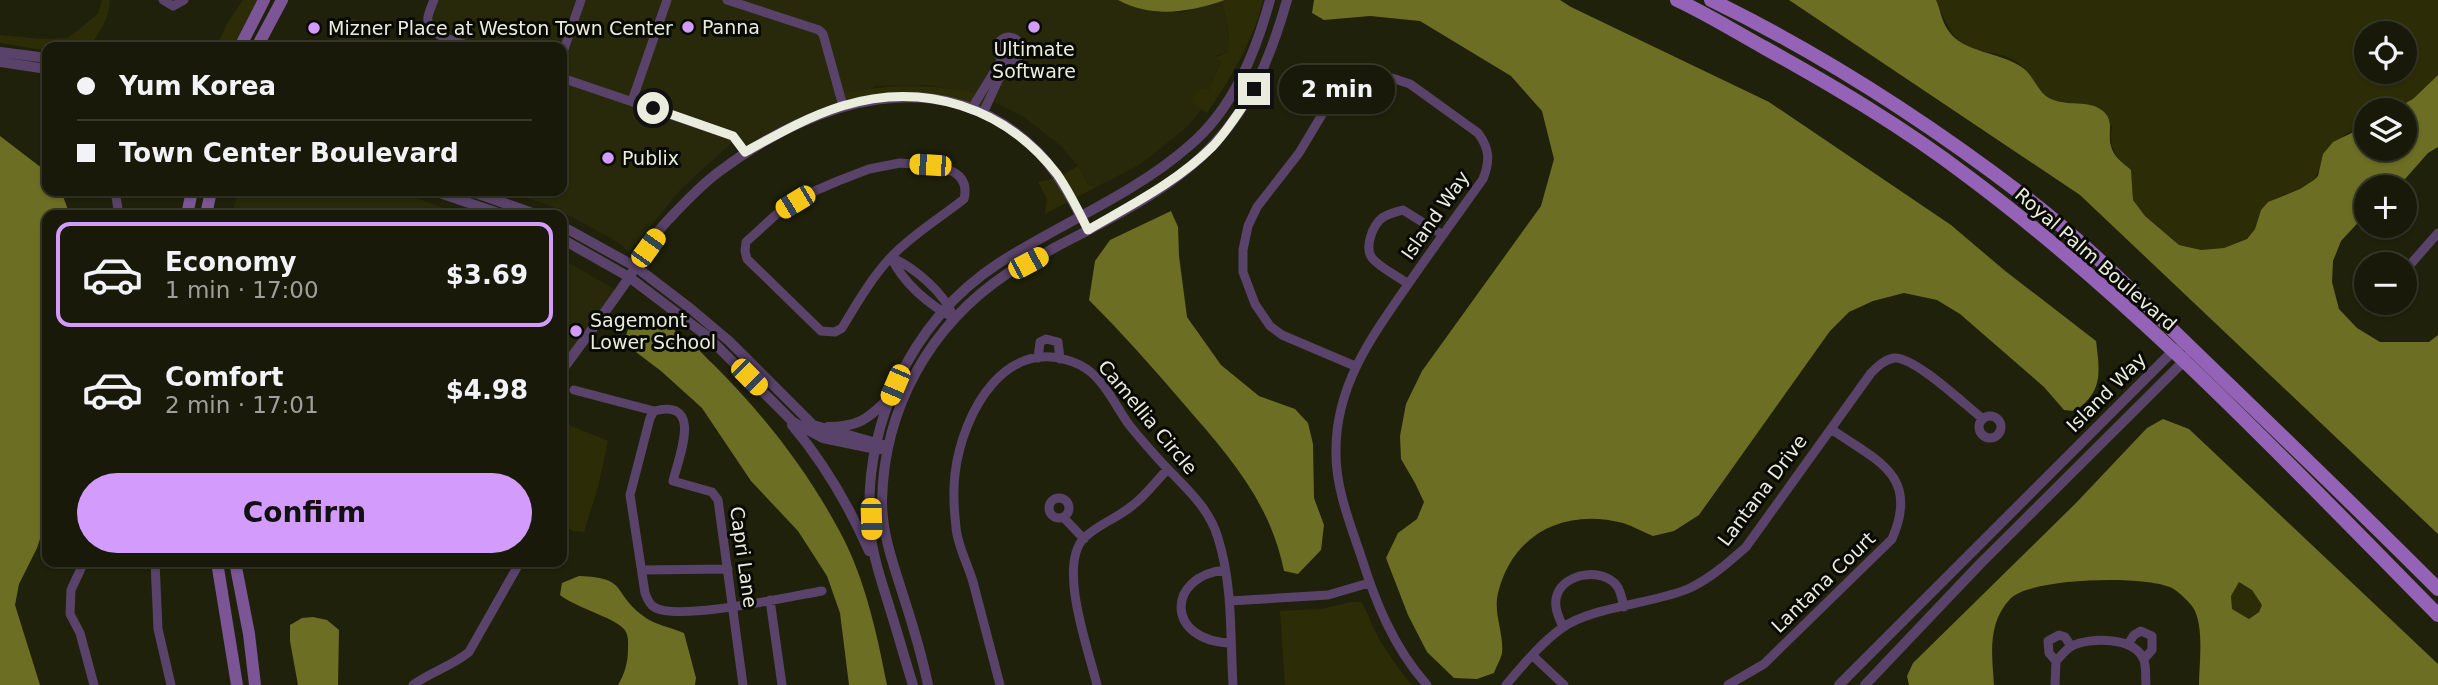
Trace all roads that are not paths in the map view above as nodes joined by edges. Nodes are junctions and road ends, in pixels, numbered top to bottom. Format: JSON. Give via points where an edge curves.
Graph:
{"nodes":[{"id":1,"x":163,"y":0,"type":"edge"},
{"id":2,"x":184,"y":0,"type":"edge"},
{"id":3,"x":264,"y":0,"type":"edge"},
{"id":4,"x":282,"y":0,"type":"edge"},
{"id":5,"x":434,"y":0,"type":"edge"},
{"id":6,"x":580,"y":0,"type":"edge"},
{"id":7,"x":667,"y":0,"type":"edge"},
{"id":8,"x":727,"y":0,"type":"edge"},
{"id":9,"x":1270,"y":0,"type":"edge"},
{"id":10,"x":1287,"y":0,"type":"edge"},
{"id":11,"x":1677,"y":0,"type":"edge"},
{"id":12,"x":1711,"y":0,"type":"edge"},
{"id":13,"x":243,"y":42,"type":"edge"},
{"id":14,"x":260,"y":42,"type":"edge"},
{"id":15,"x":460,"y":42,"type":"edge"},
{"id":16,"x":566,"y":42,"type":"edge"},
{"id":17,"x":0,"y":52,"type":"edge"},
{"id":18,"x":42,"y":57,"type":"edge"},
{"id":19,"x":1005,"y":60,"type":"dead end"},
{"id":20,"x":0,"y":62,"type":"edge"},
{"id":21,"x":42,"y":68,"type":"edge"},
{"id":22,"x":567,"y":80,"type":"edge"},
{"id":23,"x":632,"y":102,"type":"junction"},
{"id":24,"x":843,"y":106,"type":"junction"},
{"id":25,"x":977,"y":111,"type":"junction"},
{"id":26,"x":1215,"y":118,"type":"junction"},
{"id":27,"x":1230,"y":126,"type":"junction"},
{"id":28,"x":745,"y":152,"type":"junction"},
{"id":29,"x":449,"y":196,"type":"edge"},
{"id":30,"x":484,"y":196,"type":"edge"},
{"id":31,"x":489,"y":210,"type":"edge"},
{"id":32,"x":524,"y":210,"type":"edge"},
{"id":33,"x":1080,"y":215,"type":"junction"},
{"id":34,"x":567,"y":229,"type":"edge"},
{"id":35,"x":1088,"y":230,"type":"junction"},
{"id":36,"x":2438,"y":233,"type":"edge"},
{"id":37,"x":1443,"y":235,"type":"junction"},
{"id":38,"x":567,"y":242,"type":"edge"},
{"id":39,"x":2417,"y":255,"type":"edge"},
{"id":40,"x":891,"y":257,"type":"junction"},
{"id":41,"x":636,"y":267,"type":"junction"},
{"id":42,"x":629,"y":278,"type":"junction"},
{"id":43,"x":1408,"y":284,"type":"junction"},
{"id":44,"x":945,"y":308,"type":"junction"},
{"id":45,"x":954,"y":318,"type":"junction"},
{"id":46,"x":2188,"y":345,"type":"junction"},
{"id":47,"x":2173,"y":351,"type":"junction"},
{"id":48,"x":1038,"y":358,"type":"junction"},
{"id":49,"x":1060,"y":359,"type":"junction"},
{"id":50,"x":2184,"y":362,"type":"junction"},
{"id":51,"x":567,"y":363,"type":"edge"},
{"id":52,"x":1355,"y":366,"type":"junction"},
{"id":53,"x":574,"y":390,"type":"dead end"},
{"id":54,"x":889,"y":398,"type":"junction"},
{"id":55,"x":779,"y":410,"type":"junction"},
{"id":56,"x":654,"y":411,"type":"junction"},
{"id":57,"x":1983,"y":419,"type":"dead end"},
{"id":58,"x":813,"y":425,"type":"junction"},
{"id":59,"x":1831,"y":429,"type":"junction"},
{"id":60,"x":877,"y":445,"type":"junction"},
{"id":61,"x":889,"y":448,"type":"junction"},
{"id":62,"x":1167,"y":470,"type":"junction"},
{"id":63,"x":1063,"y":517,"type":"dead end"},
{"id":64,"x":1084,"y":539,"type":"junction"},
{"id":65,"x":82,"y":567,"type":"edge"},
{"id":66,"x":155,"y":567,"type":"edge"},
{"id":67,"x":218,"y":567,"type":"edge"},
{"id":68,"x":236,"y":567,"type":"edge"},
{"id":69,"x":517,"y":567,"type":"edge"},
{"id":70,"x":728,"y":569,"type":"junction"},
{"id":71,"x":878,"y":569,"type":"junction"},
{"id":72,"x":642,"y":570,"type":"junction"},
{"id":73,"x":1225,"y":570,"type":"junction"},
{"id":74,"x":1369,"y":583,"type":"junction"},
{"id":75,"x":2438,"y":589,"type":"edge"},
{"id":76,"x":822,"y":591,"type":"dead end"},
{"id":77,"x":769,"y":600,"type":"junction"},
{"id":78,"x":1230,"y":601,"type":"junction"},
{"id":79,"x":733,"y":606,"type":"junction"},
{"id":80,"x":1624,"y":607,"type":"junction"},
{"id":81,"x":2438,"y":615,"type":"edge"},
{"id":82,"x":1563,"y":627,"type":"junction"},
{"id":83,"x":1231,"y":643,"type":"junction"},
{"id":84,"x":2128,"y":644,"type":"junction"},
{"id":85,"x":2071,"y":646,"type":"junction"},
{"id":86,"x":1532,"y":655,"type":"junction"},
{"id":87,"x":2144,"y":659,"type":"junction"},
{"id":88,"x":2056,"y":661,"type":"junction"},
{"id":89,"x":1852,"y":672,"type":"junction"},
{"id":90,"x":1870,"y":683,"type":"edge"},
{"id":91,"x":94,"y":685,"type":"edge"},
{"id":92,"x":170,"y":685,"type":"edge"},
{"id":93,"x":237,"y":685,"type":"edge"},
{"id":94,"x":255,"y":685,"type":"edge"},
{"id":95,"x":413,"y":685,"type":"edge"},
{"id":96,"x":743,"y":685,"type":"edge"},
{"id":97,"x":782,"y":685,"type":"edge"},
{"id":98,"x":913,"y":685,"type":"edge"},
{"id":99,"x":928,"y":685,"type":"edge"},
{"id":100,"x":1000,"y":685,"type":"edge"},
{"id":101,"x":1097,"y":685,"type":"edge"},
{"id":102,"x":1233,"y":685,"type":"edge"},
{"id":103,"x":1427,"y":685,"type":"edge"},
{"id":104,"x":1506,"y":685,"type":"edge"},
{"id":105,"x":1564,"y":685,"type":"edge"},
{"id":106,"x":1728,"y":685,"type":"edge"},
{"id":107,"x":1839,"y":685,"type":"edge"},
{"id":108,"x":1858,"y":685,"type":"edge"},
{"id":109,"x":2055,"y":685,"type":"edge"},
{"id":110,"x":2146,"y":685,"type":"edge"}],
"edges":[{"from":1,"to":2,"type":"street","via":[[173,6]]},
{"from":3,"to":13,"type":"main road"},
{"from":4,"to":14,"type":"main road"},
{"from":5,"to":15,"type":"street","via":[[428,19],[432,29]]},
{"from":6,"to":16,"type":"street"},
{"from":7,"to":23,"type":"street"},
{"from":8,"to":24,"type":"street","via":[[819,30]]},
{"from":9,"to":26,"type":"street","via":[[1248,65]]},
{"from":10,"to":27,"type":"street","via":[[1267,62]]},
{"from":11,"to":47,"type":"main road","name":"Royal Palm Boulevard","via":[[1834,86],[1922,143],[2075,261]]},
{"from":12,"to":46,"type":"main road","name":"Royal Palm Boulevard","via":[[1842,71],[2025,197],[2101,260]]},
{"from":17,"to":18,"type":"street"},
{"from":19,"to":25,"type":"street"},
{"from":20,"to":21,"type":"street"},
{"from":22,"to":23,"type":"street"},
{"from":23,"to":28,"type":"street","via":[[733,136]]},
{"from":24,"to":25,"type":"street","via":[[892,97],[948,101]]},
{"from":24,"to":28,"type":"street"},
{"from":25,"to":33,"type":"street","via":[[1022,137],[1040,154]]},
{"from":26,"to":27,"type":"street"},
{"from":26,"to":33,"type":"street","via":[[1191,145],[1154,173]]},
{"from":27,"to":35,"type":"street","via":[[1175,178]]},
{"from":28,"to":41,"type":"street","via":[[667,220]]},
{"from":29,"to":31,"type":"street"},
{"from":30,"to":32,"type":"street"},
{"from":33,"to":35,"type":"street"},
{"from":33,"to":44,"type":"street","via":[[998,264]]},
{"from":34,"to":41,"type":"street"},
{"from":35,"to":45,"type":"street","via":[[1007,274]]},
{"from":36,"to":39,"type":"street"},
{"from":37,"to":43,"type":"street","name":"Island Way"},
{"from":37,"to":43,"type":"street","via":[[1403,210],[1380,220],[1369,251]]},
{"from":37,"to":52,"type":"street","name":"Island Way","via":[[1483,179],[1489,154],[1486,143],[1410,84],[1392,78],[1347,85],[1332,98],[1299,153],[1257,206],[1248,226],[1243,272],[1255,304],[1270,326]]},
{"from":38,"to":42,"type":"street"},
{"from":40,"to":40,"type":"street","via":[[842,327],[828,333],[747,259],[745,251],[751,236],[780,211],[869,169],[900,163],[930,165],[963,179],[964,199]]},
{"from":40,"to":44,"type":"street","via":[[906,264]]},
{"from":41,"to":42,"type":"street"},
{"from":41,"to":58,"type":"street","via":[[729,341]]},
{"from":42,"to":51,"type":"street"},
{"from":42,"to":55,"type":"street","via":[[707,336]]},
{"from":43,"to":52,"type":"street","name":"Island Way"},
{"from":44,"to":45,"type":"street"},
{"from":44,"to":54,"type":"street","via":[[907,361]]},
{"from":45,"to":61,"type":"street","via":[[937,337],[903,396]]},
{"from":46,"to":47,"type":"street","name":"Island Way"},
{"from":46,"to":50,"type":"street"},
{"from":46,"to":75,"type":"main road","name":"Royal Palm Boulevard"},
{"from":47,"to":50,"type":"main road","name":"Royal Palm Boulevard"},
{"from":47,"to":89,"type":"street","name":"Island Way"},
{"from":48,"to":49,"type":"street","name":"Camellia Circle"},
{"from":48,"to":49,"type":"street","via":[[1040,342],[1046,339],[1058,342]]},
{"from":48,"to":100,"type":"street","name":"Camellia Circle","via":[[1003,371],[987,388],[971,416],[955,473],[956,531]]},
{"from":49,"to":62,"type":"street","name":"Camellia Circle","via":[[1082,366],[1101,382]]},
{"from":50,"to":81,"type":"main road","name":"Royal Palm Boulevard"},
{"from":50,"to":90,"type":"street","name":"Island Way","via":[[1979,565]]},
{"from":52,"to":74,"type":"street","name":"Island Way","via":[[1339,419],[1336,451],[1339,484]]},
{"from":53,"to":56,"type":"street"},
{"from":54,"to":58,"type":"street","via":[[860,423]]},
{"from":54,"to":60,"type":"street"},
{"from":55,"to":60,"type":"street","via":[[823,438]]},
{"from":55,"to":71,"type":"street","via":[[839,491]]},
{"from":56,"to":70,"type":"street","name":"Capri Lane","via":[[665,408],[684,416],[686,426],[673,481],[716,495]]},
{"from":56,"to":72,"type":"street","via":[[630,495]]},
{"from":57,"to":59,"type":"street","name":"Lantana Drive","via":[[1914,363],[1892,358],[1871,373]]},
{"from":58,"to":60,"type":"street"},
{"from":59,"to":80,"type":"street","name":"Lantana Drive","via":[[1746,547],[1721,569],[1689,588]]},
{"from":59,"to":106,"type":"street","name":"Lantana Court","via":[[1888,469],[1898,483],[1901,519],[1892,539],[1764,664]]},
{"from":60,"to":61,"type":"street"},
{"from":60,"to":71,"type":"street","via":[[870,500]]},
{"from":61,"to":99,"type":"street","via":[[882,501],[885,536]]},
{"from":62,"to":64,"type":"street","via":[[1134,504]]},
{"from":62,"to":73,"type":"street","name":"Camellia Circle","via":[[1200,503],[1218,536]]},
{"from":63,"to":64,"type":"street"},
{"from":64,"to":101,"type":"street","via":[[1074,556],[1072,578]]},
{"from":65,"to":91,"type":"street","via":[[71,590],[70,614]]},
{"from":66,"to":92,"type":"street","via":[[158,629]]},
{"from":67,"to":93,"type":"main road"},
{"from":68,"to":94,"type":"main road"},
{"from":69,"to":95,"type":"street","via":[[469,652]]},
{"from":70,"to":72,"type":"street"},
{"from":70,"to":79,"type":"street","name":"Capri Lane"},
{"from":71,"to":98,"type":"street"},
{"from":72,"to":79,"type":"street","via":[[652,606],[679,611]]},
{"from":73,"to":78,"type":"street","name":"Camellia Circle"},
{"from":73,"to":83,"type":"street","via":[[1197,578],[1182,596],[1181,607],[1183,619],[1200,638]]},
{"from":74,"to":78,"type":"street","via":[[1328,595]]},
{"from":74,"to":103,"type":"street","name":"Island Way","via":[[1398,646]]},
{"from":76,"to":77,"type":"street"},
{"from":77,"to":79,"type":"street"},
{"from":77,"to":97,"type":"street"},
{"from":78,"to":83,"type":"street","name":"Camellia Circle"},
{"from":79,"to":96,"type":"street","name":"Capri Lane"},
{"from":80,"to":82,"type":"street","name":"Lantana Drive"},
{"from":80,"to":82,"type":"street","via":[[1619,587],[1610,579],[1597,574],[1579,576],[1564,584],[1556,596]]},
{"from":82,"to":86,"type":"street","name":"Lantana Drive"},
{"from":83,"to":102,"type":"street","name":"Camellia Circle"},
{"from":84,"to":85,"type":"street"},
{"from":84,"to":87,"type":"street"},
{"from":84,"to":87,"type":"street","via":[[2141,631],[2152,636],[2152,650]]},
{"from":85,"to":88,"type":"street"},
{"from":85,"to":88,"type":"street","via":[[2059,635],[2048,641],[2049,653]]},
{"from":86,"to":104,"type":"street","name":"Lantana Drive"},
{"from":86,"to":105,"type":"street"},
{"from":87,"to":110,"type":"street"},
{"from":88,"to":109,"type":"street"},
{"from":89,"to":90,"type":"street"},
{"from":89,"to":107,"type":"street","name":"Island Way"},
{"from":89,"to":108,"type":"street"}]}
